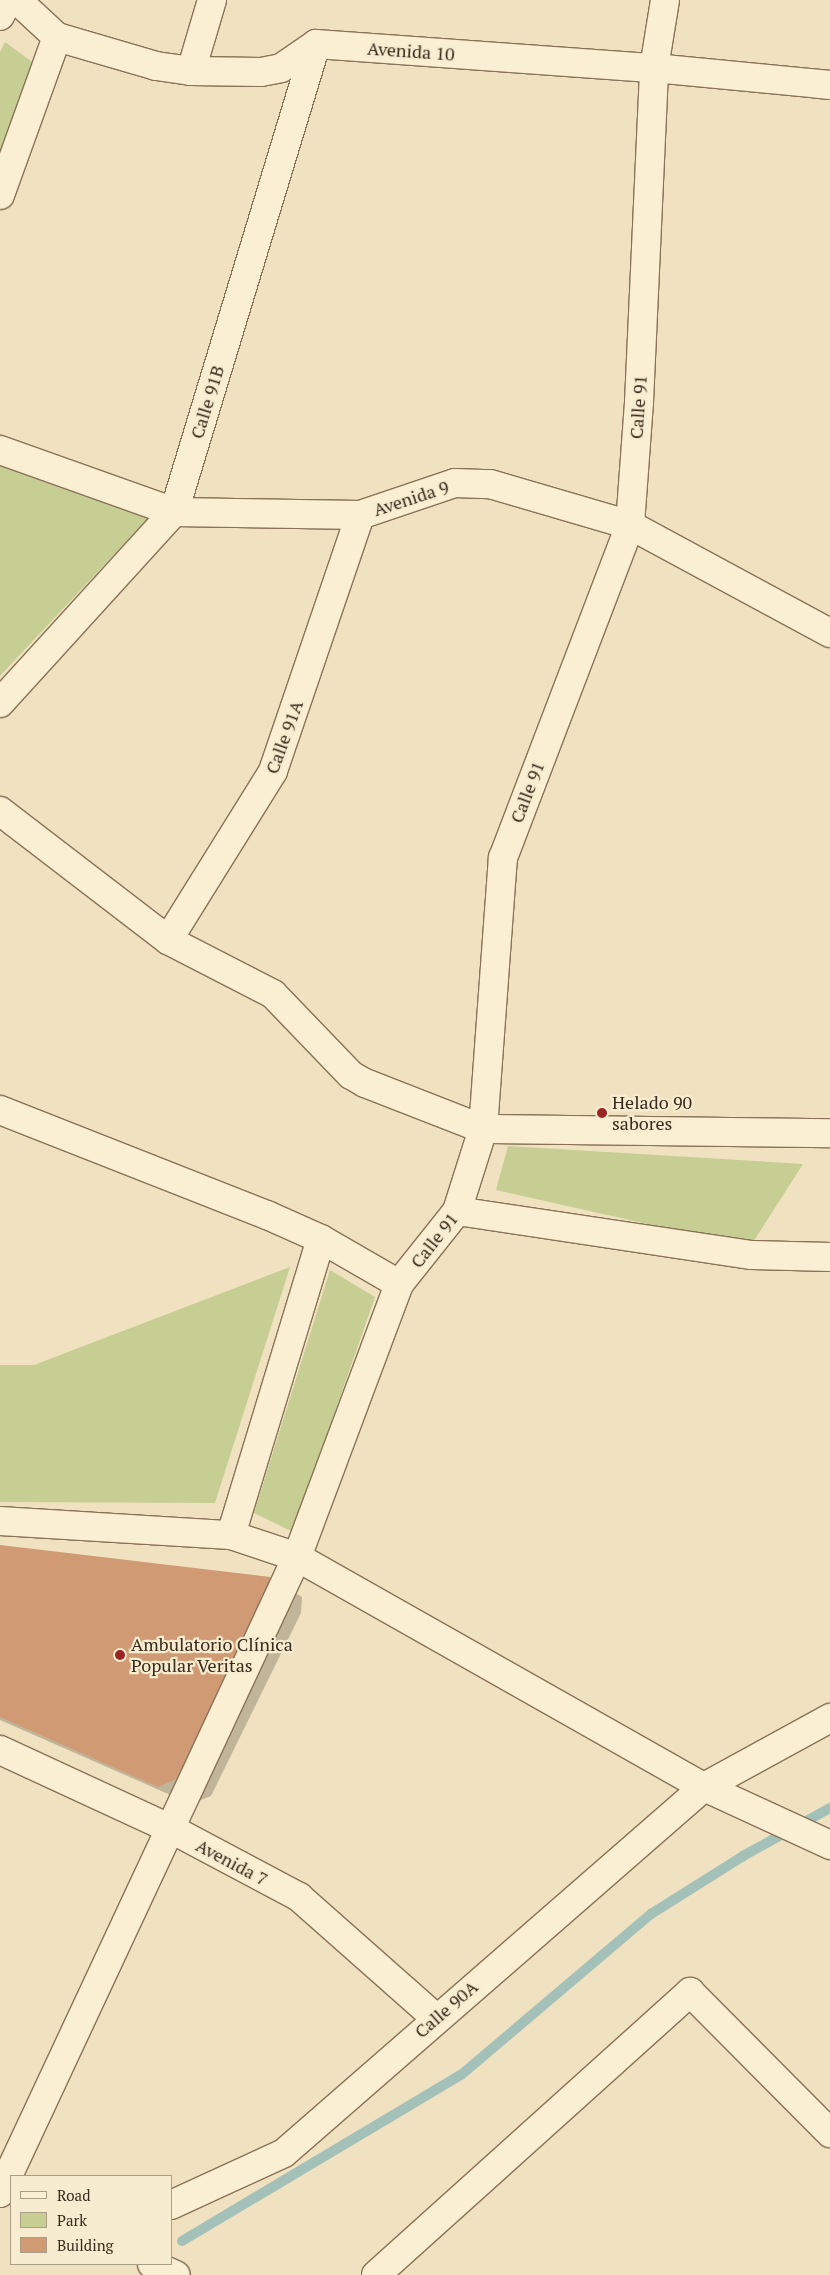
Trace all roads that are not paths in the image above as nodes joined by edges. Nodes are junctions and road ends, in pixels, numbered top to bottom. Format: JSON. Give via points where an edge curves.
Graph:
{"nodes":[{"id":1,"x":8,"y":0,"type":"edge"},
{"id":2,"x":16,"y":0,"type":"edge"},
{"id":3,"x":212,"y":0,"type":"edge"},
{"id":4,"x":665,"y":0,"type":"edge"},
{"id":5,"x":0,"y":16,"type":"edge"},
{"id":6,"x":58,"y":37,"type":"junction"},
{"id":7,"x":316,"y":44,"type":"junction"},
{"id":8,"x":654,"y":68,"type":"junction"},
{"id":9,"x":191,"y":72,"type":"junction"},
{"id":10,"x":830,"y":86,"type":"edge"},
{"id":11,"x":0,"y":196,"type":"edge"},
{"id":12,"x":0,"y":450,"type":"edge"},
{"id":13,"x":174,"y":512,"type":"junction"},
{"id":14,"x":360,"y":515,"type":"junction"},
{"id":15,"x":630,"y":525,"type":"junction"},
{"id":16,"x":830,"y":633,"type":"edge"},
{"id":17,"x":0,"y":703,"type":"edge"},
{"id":18,"x":0,"y":811,"type":"edge"},
{"id":19,"x":168,"y":940,"type":"junction"},
{"id":20,"x":0,"y":1110,"type":"edge"},
{"id":21,"x":483,"y":1128,"type":"junction"},
{"id":22,"x":830,"y":1133,"type":"edge"},
{"id":23,"x":457,"y":1211,"type":"junction"},
{"id":24,"x":321,"y":1239,"type":"junction"},
{"id":25,"x":830,"y":1257,"type":"edge"},
{"id":26,"x":399,"y":1284,"type":"junction"},
{"id":27,"x":0,"y":1521,"type":"edge"},
{"id":28,"x":231,"y":1535,"type":"junction"},
{"id":29,"x":297,"y":1557,"type":"junction"},
{"id":30,"x":830,"y":1718,"type":"edge"},
{"id":31,"x":0,"y":1750,"type":"edge"},
{"id":32,"x":704,"y":1787,"type":"junction"},
{"id":33,"x":173,"y":1830,"type":"junction"},
{"id":34,"x":830,"y":1845,"type":"edge"},
{"id":35,"x":436,"y":2018,"type":"junction"},
{"id":36,"x":830,"y":2133,"type":"edge"},
{"id":37,"x":0,"y":2193,"type":"edge"},
{"id":38,"x":172,"y":2205,"type":"edge"},
{"id":39,"x":154,"y":2265,"type":"edge"},
{"id":40,"x":176,"y":2275,"type":"edge"},
{"id":41,"x":376,"y":2275,"type":"edge"}],
"edges":[{"from":1,"to":5,"type":"street"},
{"from":2,"to":6,"type":"street"},
{"from":3,"to":9,"type":"street"},
{"from":4,"to":8,"type":"street","name":"Calle 91"},
{"from":6,"to":9,"type":"street","via":[[156,66]]},
{"from":6,"to":11,"type":"street"},
{"from":7,"to":8,"type":"street","name":"Avenida 10"},
{"from":7,"to":9,"type":"street","via":[[281,68],[261,72]]},
{"from":7,"to":13,"type":"street","name":"Calle 91B"},
{"from":8,"to":10,"type":"street","name":"Avenida 10"},
{"from":8,"to":15,"type":"street","name":"Calle 91","via":[[639,402]]},
{"from":12,"to":13,"type":"street","name":"Avenida 9"},
{"from":13,"to":14,"type":"street","name":"Avenida 9"},
{"from":13,"to":17,"type":"street","name":"Calle 91B"},
{"from":14,"to":15,"type":"street","name":"Avenida 9","via":[[455,483],[490,484]]},
{"from":14,"to":19,"type":"street","name":"Calle 91A","via":[[273,772]]},
{"from":15,"to":16,"type":"street","name":"Avenida 9"},
{"from":15,"to":21,"type":"street","name":"Calle 91","via":[[503,858]]},
{"from":18,"to":19,"type":"street"},
{"from":19,"to":21,"type":"street","via":[[273,994],[358,1079]]},
{"from":20,"to":24,"type":"street","via":[[268,1215]]},
{"from":21,"to":22,"type":"street"},
{"from":21,"to":23,"type":"street","name":"Calle 91"},
{"from":23,"to":25,"type":"street","via":[[752,1255]]},
{"from":23,"to":26,"type":"street","name":"Calle 91"},
{"from":24,"to":26,"type":"street"},
{"from":24,"to":28,"type":"street"},
{"from":26,"to":29,"type":"street","name":"Calle 91"},
{"from":27,"to":28,"type":"street"},
{"from":28,"to":29,"type":"street"},
{"from":29,"to":32,"type":"street"},
{"from":29,"to":33,"type":"street","name":"Calle 91"},
{"from":30,"to":32,"type":"street","name":"Calle 90A"},
{"from":31,"to":33,"type":"street","name":"Avenida 7"},
{"from":32,"to":34,"type":"street"},
{"from":32,"to":35,"type":"street","name":"Calle 90A"},
{"from":33,"to":35,"type":"street","name":"Avenida 7","via":[[299,1897]]},
{"from":33,"to":37,"type":"street","name":"Calle 91"},
{"from":35,"to":38,"type":"street","name":"Calle 90A","via":[[284,2153]]},
{"from":36,"to":41,"type":"street","via":[[690,1992]]},
{"from":39,"to":40,"type":"street"}]}
